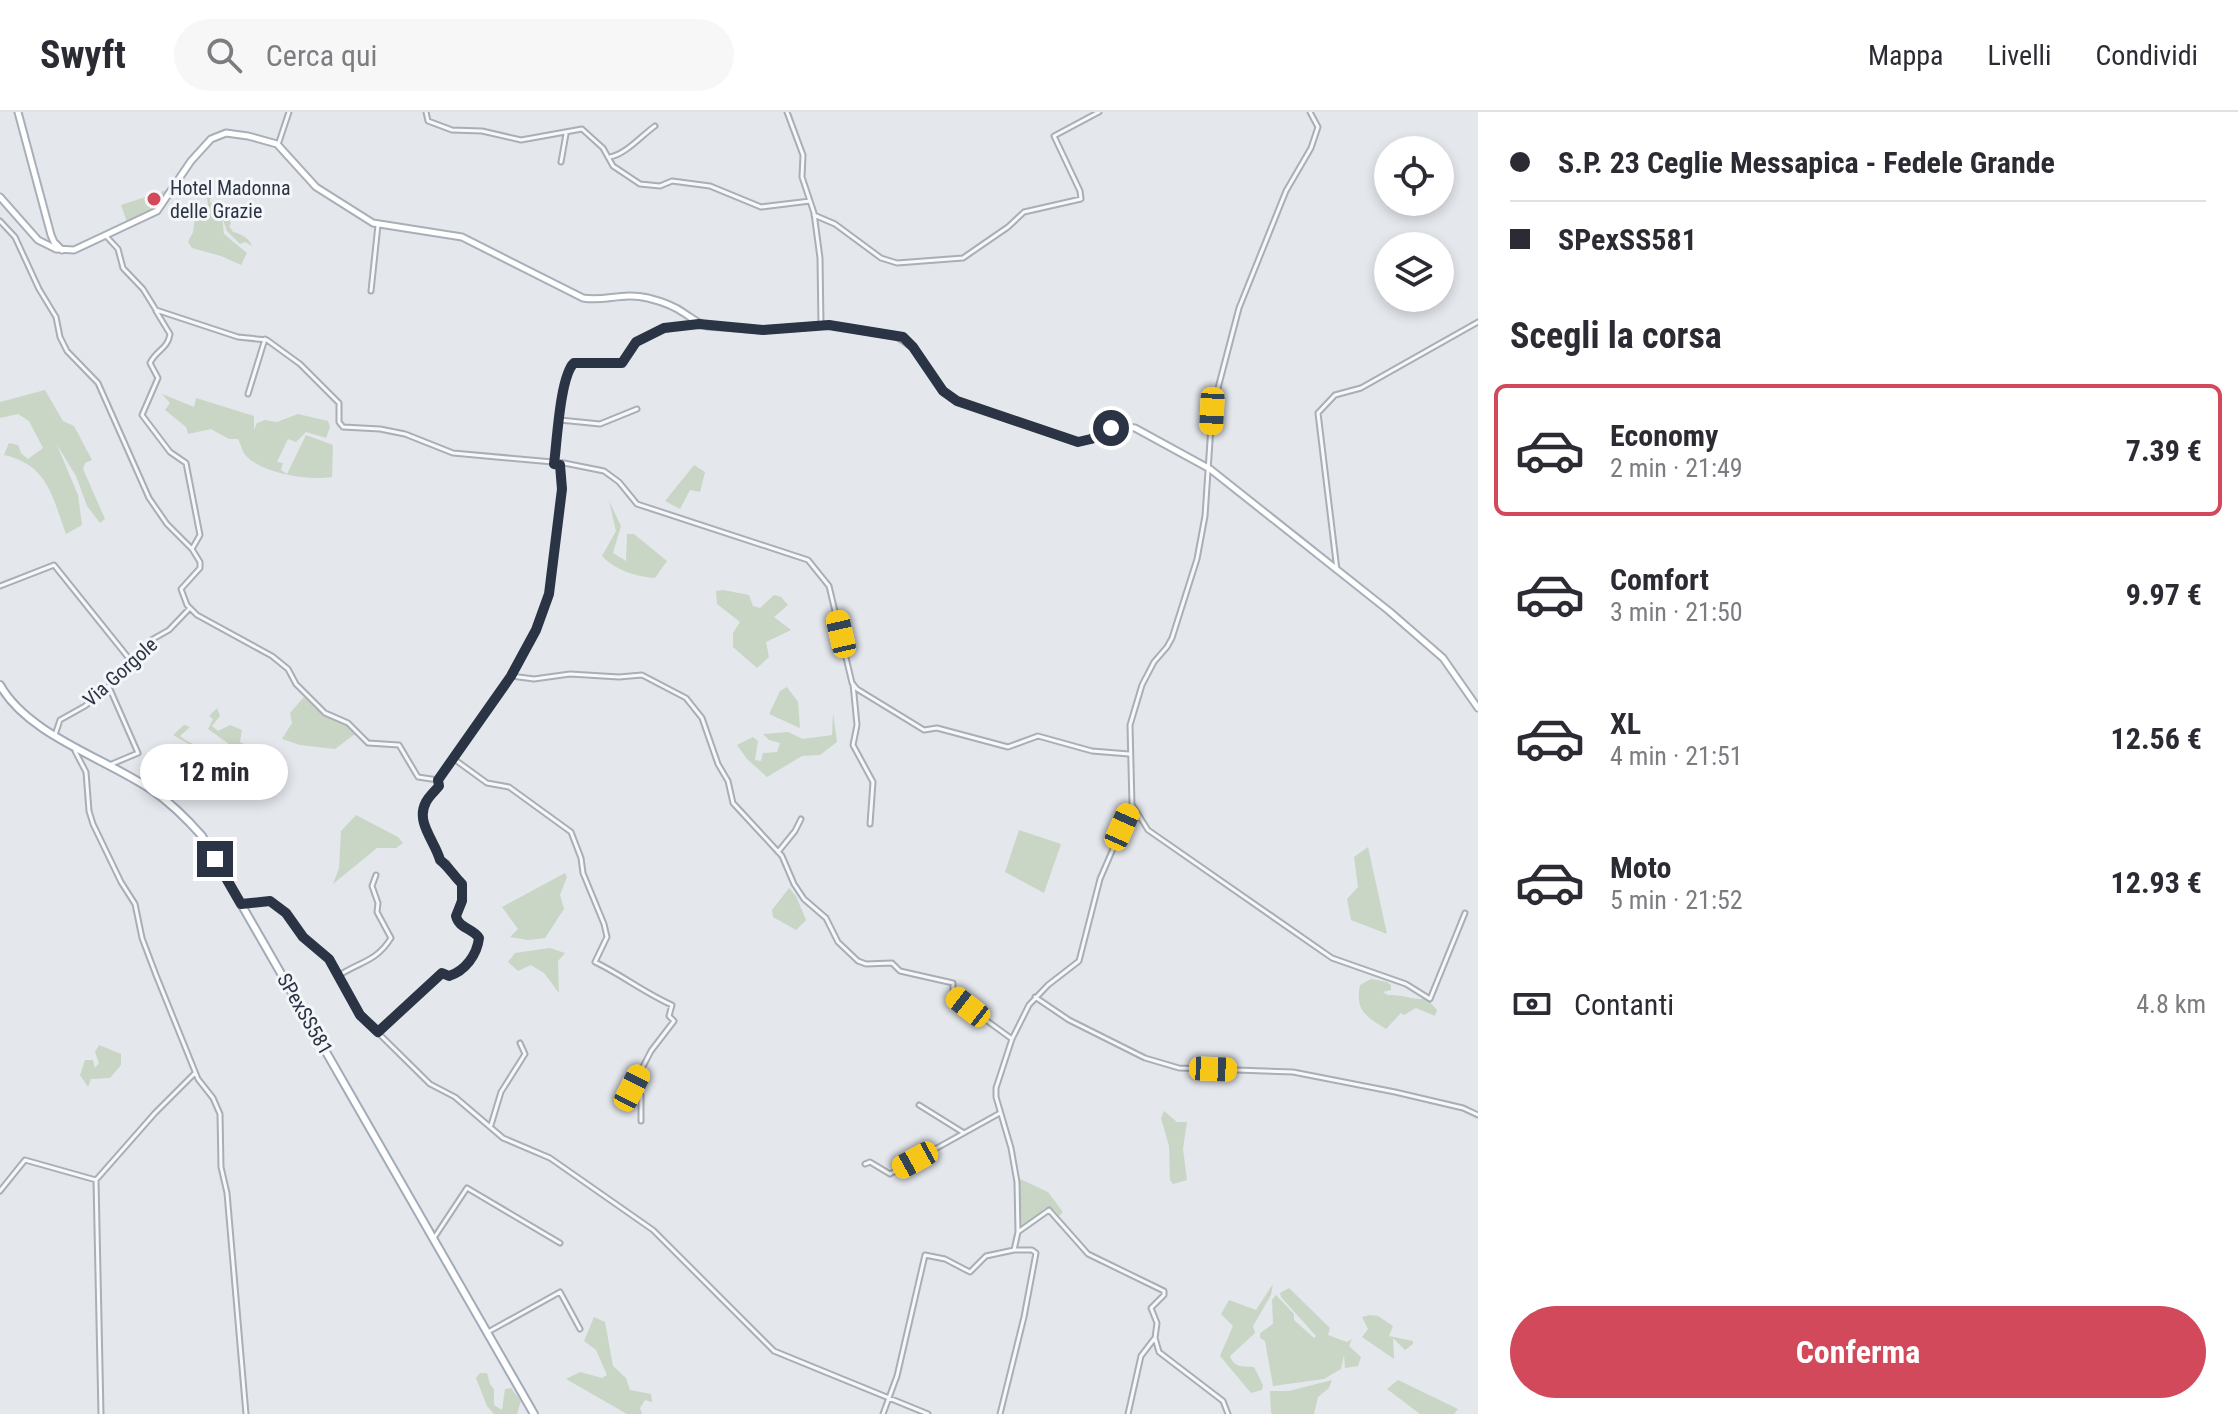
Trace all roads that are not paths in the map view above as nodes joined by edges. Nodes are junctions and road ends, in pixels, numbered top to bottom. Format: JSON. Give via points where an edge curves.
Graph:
{"nodes":[{"id":1,"x":18,"y":112,"type":"edge"},
{"id":2,"x":289,"y":112,"type":"edge"},
{"id":3,"x":426,"y":112,"type":"edge"},
{"id":4,"x":787,"y":112,"type":"edge"},
{"id":5,"x":1099,"y":112,"type":"edge"},
{"id":6,"x":1310,"y":112,"type":"edge"},
{"id":7,"x":655,"y":126,"type":"dead end"},
{"id":8,"x":566,"y":132,"type":"junction"},
{"id":9,"x":277,"y":144,"type":"junction"},
{"id":10,"x":609,"y":157,"type":"junction"},
{"id":11,"x":561,"y":162,"type":"dead end"},
{"id":12,"x":0,"y":197,"type":"edge"},
{"id":13,"x":810,"y":201,"type":"junction"},
{"id":14,"x":814,"y":215,"type":"junction"},
{"id":15,"x":0,"y":221,"type":"edge"},
{"id":16,"x":378,"y":225,"type":"junction"},
{"id":17,"x":104,"y":234,"type":"junction"},
{"id":18,"x":52,"y":244,"type":"junction"},
{"id":19,"x":371,"y":291,"type":"dead end"},
{"id":20,"x":156,"y":310,"type":"junction"},
{"id":21,"x":1478,"y":322,"type":"edge"},
{"id":22,"x":699,"y":324,"type":"junction"},
{"id":23,"x":821,"y":325,"type":"junction"},
{"id":24,"x":265,"y":339,"type":"junction"},
{"id":25,"x":248,"y":394,"type":"dead end"},
{"id":26,"x":637,"y":409,"type":"dead end"},
{"id":27,"x":560,"y":420,"type":"junction"},
{"id":28,"x":557,"y":464,"type":"junction"},
{"id":29,"x":1210,"y":469,"type":"junction"},
{"id":30,"x":192,"y":549,"type":"junction"},
{"id":31,"x":1337,"y":570,"type":"junction"},
{"id":32,"x":0,"y":586,"type":"edge"},
{"id":33,"x":189,"y":608,"type":"junction"},
{"id":34,"x":131,"y":661,"type":"junction"},
{"id":35,"x":511,"y":676,"type":"junction"},
{"id":36,"x":853,"y":684,"type":"junction"},
{"id":37,"x":0,"y":685,"type":"edge"},
{"id":38,"x":109,"y":686,"type":"junction"},
{"id":39,"x":1478,"y":708,"type":"edge"},
{"id":40,"x":55,"y":735,"type":"junction"},
{"id":41,"x":72,"y":744,"type":"junction"},
{"id":42,"x":1129,"y":754,"type":"junction"},
{"id":43,"x":454,"y":759,"type":"junction"},
{"id":44,"x":108,"y":765,"type":"junction"},
{"id":45,"x":438,"y":780,"type":"junction"},
{"id":46,"x":1132,"y":805,"type":"junction"},
{"id":47,"x":801,"y":819,"type":"dead end"},
{"id":48,"x":870,"y":824,"type":"dead end"},
{"id":49,"x":778,"y":852,"type":"junction"},
{"id":50,"x":376,"y":875,"type":"dead end"},
{"id":51,"x":241,"y":904,"type":"junction"},
{"id":52,"x":1465,"y":913,"type":"dead end"},
{"id":53,"x":338,"y":976,"type":"junction"},
{"id":54,"x":1035,"y":997,"type":"junction"},
{"id":55,"x":378,"y":1032,"type":"junction"},
{"id":56,"x":1012,"y":1039,"type":"junction"},
{"id":57,"x":520,"y":1043,"type":"dead end"},
{"id":58,"x":196,"y":1072,"type":"junction"},
{"id":59,"x":919,"y":1105,"type":"dead end"},
{"id":60,"x":1000,"y":1113,"type":"junction"},
{"id":61,"x":1478,"y":1115,"type":"edge"},
{"id":62,"x":641,"y":1121,"type":"dead end"},
{"id":63,"x":490,"y":1127,"type":"junction"},
{"id":64,"x":964,"y":1133,"type":"junction"},
{"id":65,"x":865,"y":1164,"type":"dead end"},
{"id":66,"x":96,"y":1180,"type":"junction"},
{"id":67,"x":0,"y":1191,"type":"edge"},
{"id":68,"x":1018,"y":1232,"type":"junction"},
{"id":69,"x":434,"y":1239,"type":"junction"},
{"id":70,"x":560,"y":1243,"type":"dead end"},
{"id":71,"x":1014,"y":1250,"type":"junction"},
{"id":72,"x":580,"y":1329,"type":"dead end"},
{"id":73,"x":487,"y":1333,"type":"junction"},
{"id":74,"x":1155,"y":1338,"type":"junction"},
{"id":75,"x":889,"y":1398,"type":"junction"},
{"id":76,"x":101,"y":1414,"type":"edge"},
{"id":77,"x":246,"y":1414,"type":"edge"},
{"id":78,"x":534,"y":1414,"type":"edge"},
{"id":79,"x":883,"y":1414,"type":"edge"},
{"id":80,"x":928,"y":1414,"type":"edge"},
{"id":81,"x":1000,"y":1414,"type":"edge"},
{"id":82,"x":1128,"y":1414,"type":"edge"},
{"id":83,"x":1228,"y":1414,"type":"edge"}],
"edges":[{"from":1,"to":18,"type":"street"},
{"from":2,"to":9,"type":"street"},
{"from":3,"to":8,"type":"street","via":[[427,120],[452,130],[512,139]]},
{"from":4,"to":13,"type":"street","via":[[803,155],[802,177]]},
{"from":5,"to":14,"type":"street","via":[[1054,136],[1081,199],[1024,212],[963,258],[892,263]]},
{"from":6,"to":29,"type":"street","via":[[1318,127],[1311,148],[1286,191],[1239,308],[1212,411]]},
{"from":7,"to":10,"type":"street","via":[[621,155]]},
{"from":8,"to":10,"type":"street","via":[[582,129]]},
{"from":8,"to":11,"type":"street"},
{"from":9,"to":16,"type":"street","via":[[316,187]]},
{"from":9,"to":17,"type":"street","via":[[232,133],[216,136],[191,161],[161,208]]},
{"from":10,"to":13,"type":"street","via":[[613,166],[640,184],[710,186],[761,207]]},
{"from":12,"to":18,"type":"street"},
{"from":13,"to":14,"type":"street"},
{"from":14,"to":23,"type":"street"},
{"from":15,"to":30,"type":"street","via":[[15,237],[56,317],[67,351],[98,383],[149,498]]},
{"from":16,"to":19,"type":"street"},
{"from":16,"to":22,"type":"street","via":[[452,234],[576,296],[652,299]]},
{"from":17,"to":18,"type":"street","via":[[81,247]]},
{"from":17,"to":20,"type":"street"},
{"from":20,"to":24,"type":"street","via":[[238,337]]},
{"from":20,"to":30,"type":"street","via":[[170,334],[168,346],[150,363],[158,378],[142,415],[170,452],[186,463],[200,535]]},
{"from":21,"to":31,"type":"street","via":[[1361,388],[1335,395],[1318,413]]},
{"from":22,"to":23,"type":"street","via":[[763,330]]},
{"from":22,"to":27,"type":"street","via":[[664,328],[636,342],[622,363],[574,363]]},
{"from":23,"to":29,"type":"street","via":[[903,337],[943,391],[957,401],[1078,442],[1118,426],[1135,428]]},
{"from":24,"to":25,"type":"street"},
{"from":24,"to":28,"type":"street","via":[[339,403],[343,427],[405,434],[453,453]]},
{"from":26,"to":27,"type":"street","via":[[600,424]]},
{"from":27,"to":28,"type":"street"},
{"from":28,"to":35,"type":"street","via":[[562,489],[548,599]]},
{"from":28,"to":36,"type":"street","via":[[604,471],[637,504],[808,560],[829,586]]},
{"from":29,"to":31,"type":"street"},
{"from":29,"to":42,"type":"street","via":[[1197,559],[1172,638],[1142,685],[1130,725]]},
{"from":30,"to":33,"type":"street","via":[[200,566],[181,589]]},
{"from":31,"to":39,"type":"street","via":[[1443,658]]},
{"from":32,"to":34,"type":"street","via":[[54,565]]},
{"from":33,"to":34,"type":"street","name":"Via Gorgole"},
{"from":33,"to":45,"type":"street","via":[[272,656],[325,713],[348,723],[368,743],[399,745],[418,777]]},
{"from":34,"to":38,"type":"street","name":"Via Gorgole"},
{"from":35,"to":43,"type":"street"},
{"from":35,"to":49,"type":"street","via":[[642,675],[686,698],[702,718],[733,803]]},
{"from":36,"to":42,"type":"street","via":[[924,730],[937,728],[1008,747],[1038,736],[1092,751]]},
{"from":36,"to":48,"type":"street","via":[[853,745],[873,782]]},
{"from":37,"to":40,"type":"main road","name":"SPexSS581","via":[[18,711]]},
{"from":38,"to":40,"type":"street","name":"Via Gorgole","via":[[60,720]]},
{"from":38,"to":44,"type":"street","via":[[138,753]]},
{"from":40,"to":41,"type":"main road","name":"SPexSS581"},
{"from":41,"to":44,"type":"main road","name":"SPexSS581"},
{"from":41,"to":58,"type":"street","via":[[86,772],[90,818],[135,904],[142,938]]},
{"from":42,"to":46,"type":"street"},
{"from":43,"to":45,"type":"street"},
{"from":43,"to":62,"type":"street","via":[[487,783],[509,787],[571,832],[607,937],[595,962],[672,1005],[669,1016],[674,1021],[632,1088],[641,1095]]},
{"from":44,"to":51,"type":"main road","name":"SPexSS581","via":[[151,789],[188,820]]},
{"from":45,"to":55,"type":"street","via":[[424,805],[424,828],[440,860],[462,884],[457,920],[476,934],[479,944],[459,973],[442,973]]},
{"from":46,"to":52,"type":"street","via":[[1148,830],[1332,958],[1406,984],[1430,999]]},
{"from":46,"to":54,"type":"street","via":[[1100,879],[1079,961]]},
{"from":47,"to":49,"type":"street"},
{"from":49,"to":56,"type":"street","via":[[799,892],[826,918],[850,956],[953,983],[953,996]]},
{"from":50,"to":53,"type":"street","via":[[372,886],[377,912],[391,938],[377,957]]},
{"from":51,"to":53,"type":"street","via":[[270,901],[329,959]]},
{"from":51,"to":69,"type":"main road","name":"SPexSS581"},
{"from":53,"to":55,"type":"street","via":[[360,1015]]},
{"from":54,"to":56,"type":"street"},
{"from":54,"to":61,"type":"street","via":[[1145,1058],[1179,1068],[1293,1072]]},
{"from":55,"to":63,"type":"street","via":[[421,1076]]},
{"from":56,"to":60,"type":"street","via":[[996,1088]]},
{"from":57,"to":63,"type":"street","via":[[525,1054],[501,1092]]},
{"from":58,"to":66,"type":"street"},
{"from":58,"to":77,"type":"street","via":[[220,1114]]},
{"from":59,"to":64,"type":"street"},
{"from":60,"to":64,"type":"street"},
{"from":60,"to":68,"type":"street","via":[[1017,1182]]},
{"from":63,"to":75,"type":"street","via":[[513,1144],[550,1158],[653,1230],[774,1351]]},
{"from":64,"to":65,"type":"street","via":[[890,1174]]},
{"from":66,"to":67,"type":"street","via":[[25,1160]]},
{"from":66,"to":76,"type":"street"},
{"from":68,"to":71,"type":"street"},
{"from":68,"to":74,"type":"street","via":[[1049,1210],[1088,1254],[1164,1291],[1151,1308]]},
{"from":69,"to":70,"type":"street","via":[[467,1188]]},
{"from":69,"to":73,"type":"main road","name":"SPexSS581"},
{"from":71,"to":75,"type":"street","via":[[986,1256],[970,1272],[925,1255]]},
{"from":71,"to":81,"type":"street","via":[[1036,1253]]},
{"from":72,"to":73,"type":"street","via":[[560,1292]]},
{"from":73,"to":78,"type":"main road","name":"SPexSS581"},
{"from":74,"to":82,"type":"street","via":[[1141,1356]]},
{"from":74,"to":83,"type":"street","via":[[1163,1357],[1223,1401]]},
{"from":75,"to":79,"type":"street"},
{"from":75,"to":80,"type":"street"}]}
